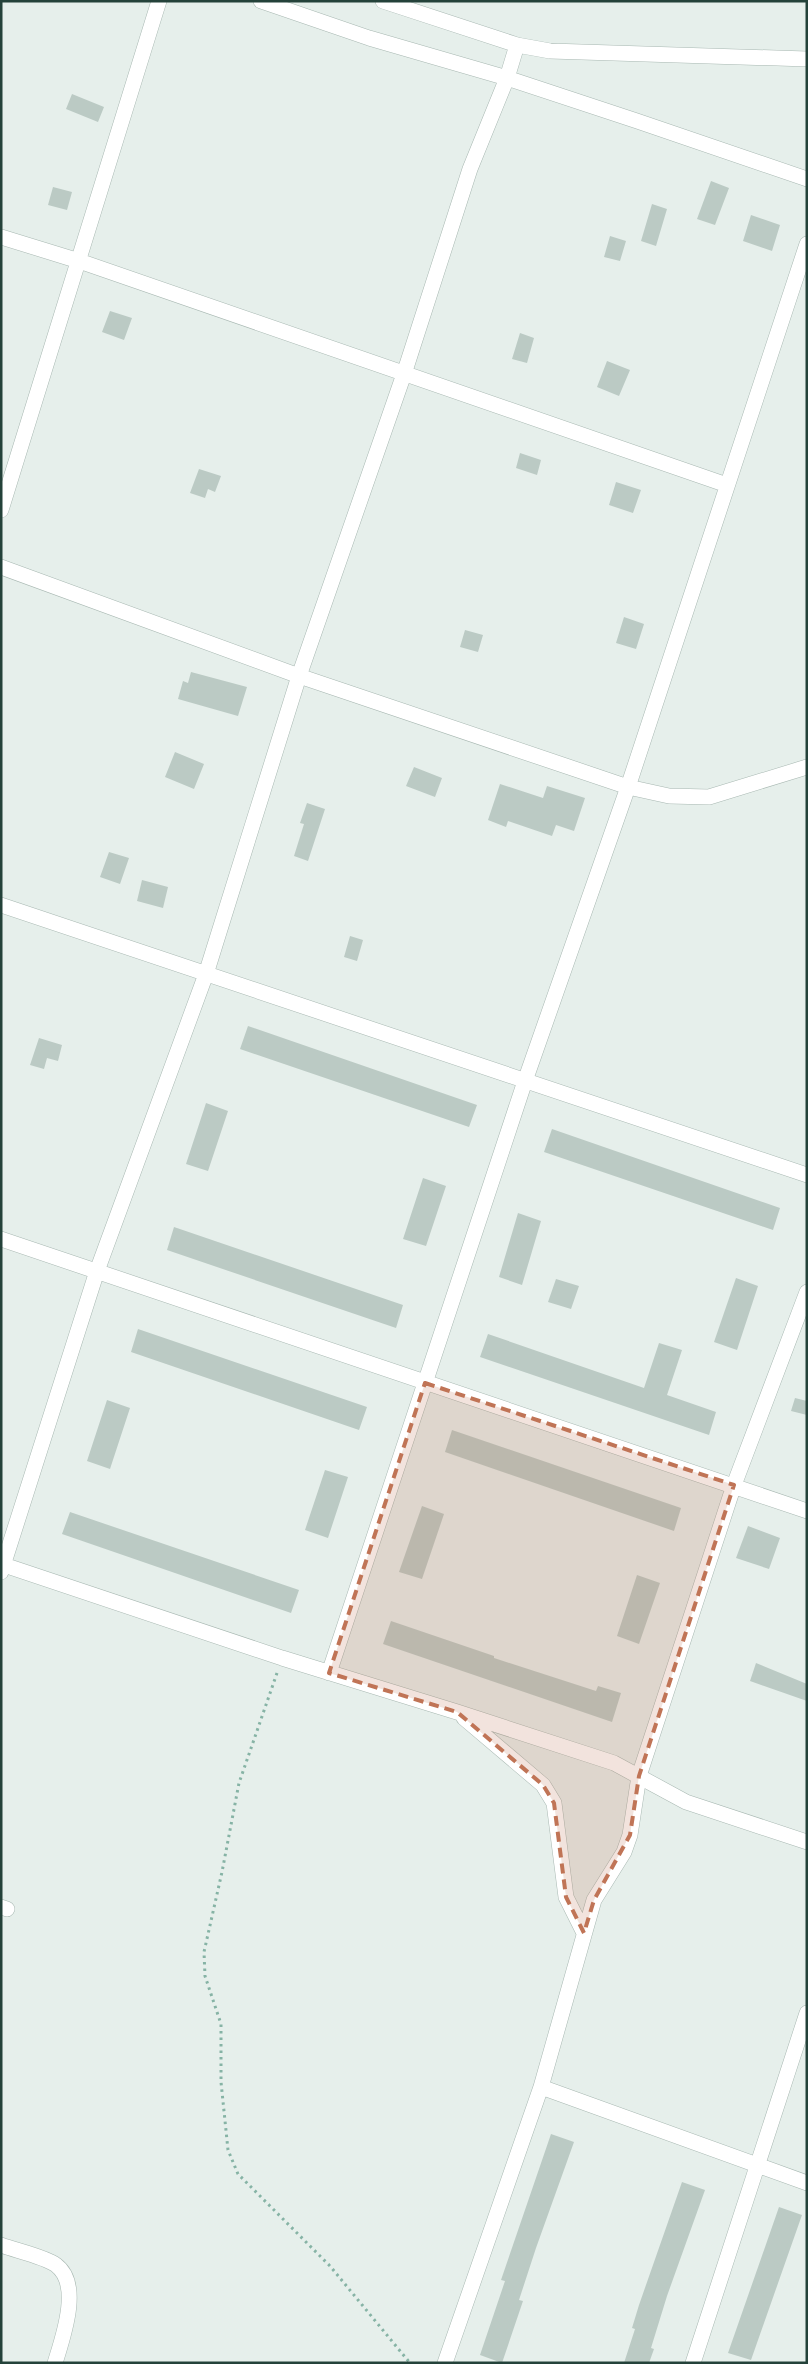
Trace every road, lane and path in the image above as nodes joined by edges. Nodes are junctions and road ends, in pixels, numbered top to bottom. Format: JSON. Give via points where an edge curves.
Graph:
{"nodes":[{"id":1,"x":159,"y":1,"type":"edge"},
{"id":2,"x":261,"y":1,"type":"edge"},
{"id":3,"x":383,"y":1,"type":"edge"},
{"id":4,"x":517,"y":45,"type":"junction"},
{"id":5,"x":807,"y":59,"type":"edge"},
{"id":6,"x":507,"y":78,"type":"junction"},
{"id":7,"x":807,"y":179,"type":"edge"},
{"id":8,"x":1,"y":237,"type":"edge"},
{"id":9,"x":807,"y":244,"type":"edge"},
{"id":10,"x":80,"y":261,"type":"junction"},
{"id":11,"x":404,"y":374,"type":"junction"},
{"id":12,"x":727,"y":486,"type":"junction"},
{"id":13,"x":1,"y":510,"type":"edge"},
{"id":14,"x":1,"y":567,"type":"edge"},
{"id":15,"x":299,"y":676,"type":"junction"},
{"id":16,"x":807,"y":767,"type":"edge"},
{"id":17,"x":628,"y":788,"type":"junction"},
{"id":18,"x":1,"y":905,"type":"edge"},
{"id":19,"x":206,"y":974,"type":"junction"},
{"id":20,"x":525,"y":1081,"type":"junction"},
{"id":21,"x":807,"y":1175,"type":"edge"},
{"id":22,"x":1,"y":1238,"type":"edge"},
{"id":23,"x":97,"y":1272,"type":"junction"},
{"id":24,"x":807,"y":1292,"type":"edge"},
{"id":25,"x":426,"y":1383,"type":"junction"},
{"id":26,"x":734,"y":1485,"type":"junction"},
{"id":27,"x":807,"y":1511,"type":"edge"},
{"id":28,"x":2,"y":1567,"type":"edge"},
{"id":29,"x":282,"y":1658,"type":"junction"},
{"id":30,"x":329,"y":1673,"type":"junction"},
{"id":31,"x":457,"y":1712,"type":"junction"},
{"id":32,"x":639,"y":1776,"type":"junction"},
{"id":33,"x":807,"y":1842,"type":"edge"},
{"id":34,"x":584,"y":1933,"type":"junction"},
{"id":35,"x":807,"y":2013,"type":"edge"},
{"id":36,"x":541,"y":2087,"type":"junction"},
{"id":37,"x":757,"y":2166,"type":"junction"},
{"id":38,"x":807,"y":2183,"type":"edge"},
{"id":39,"x":1,"y":2245,"type":"edge"},
{"id":40,"x":56,"y":2363,"type":"edge"},
{"id":41,"x":410,"y":2363,"type":"edge"},
{"id":42,"x":445,"y":2363,"type":"edge"},
{"id":43,"x":693,"y":2363,"type":"edge"}],
"edges":[{"from":1,"to":10,"type":"street"},
{"from":2,"to":6,"type":"street","via":[[369,38]]},
{"from":3,"to":4,"type":"street"},
{"from":4,"to":5,"type":"street","via":[[550,51]]},
{"from":4,"to":6,"type":"street"},
{"from":6,"to":7,"type":"street"},
{"from":6,"to":11,"type":"street","via":[[470,169]]},
{"from":8,"to":10,"type":"street"},
{"from":9,"to":12,"type":"street"},
{"from":10,"to":11,"type":"street"},
{"from":10,"to":13,"type":"street"},
{"from":11,"to":12,"type":"street"},
{"from":11,"to":15,"type":"street"},
{"from":12,"to":17,"type":"street"},
{"from":14,"to":15,"type":"street"},
{"from":15,"to":17,"type":"street"},
{"from":15,"to":19,"type":"street"},
{"from":16,"to":17,"type":"street","via":[[708,797],[669,796]]},
{"from":17,"to":20,"type":"street"},
{"from":18,"to":19,"type":"street"},
{"from":19,"to":20,"type":"street"},
{"from":19,"to":23,"type":"street"},
{"from":20,"to":21,"type":"street"},
{"from":20,"to":25,"type":"street"},
{"from":22,"to":23,"type":"street"},
{"from":23,"to":25,"type":"street"},
{"from":23,"to":28,"type":"street"},
{"from":24,"to":26,"type":"street"},
{"from":25,"to":26,"type":"street"},
{"from":25,"to":30,"type":"street"},
{"from":26,"to":27,"type":"street"},
{"from":26,"to":32,"type":"street"},
{"from":28,"to":29,"type":"street"},
{"from":29,"to":30,"type":"street"},
{"from":29,"to":41,"type":"path","via":[[238,1783],[204,1952],[205,1976],[221,2024],[221,2082],[228,2150],[238,2174],[330,2266]]},
{"from":30,"to":31,"type":"street"},
{"from":31,"to":32,"type":"street","via":[[614,1764]]},
{"from":31,"to":34,"type":"street","via":[[543,1785],[554,1803],[566,1897]]},
{"from":32,"to":33,"type":"street","via":[[686,1802]]},
{"from":32,"to":34,"type":"street","via":[[630,1835],[624,1852],[594,1900]]},
{"from":34,"to":36,"type":"street"},
{"from":35,"to":37,"type":"street"},
{"from":36,"to":37,"type":"street"},
{"from":36,"to":42,"type":"street"},
{"from":37,"to":38,"type":"street"},
{"from":37,"to":43,"type":"street"},
{"from":39,"to":40,"type":"street","via":[[55,2264],[66,2274],[70,2302]]}]}
